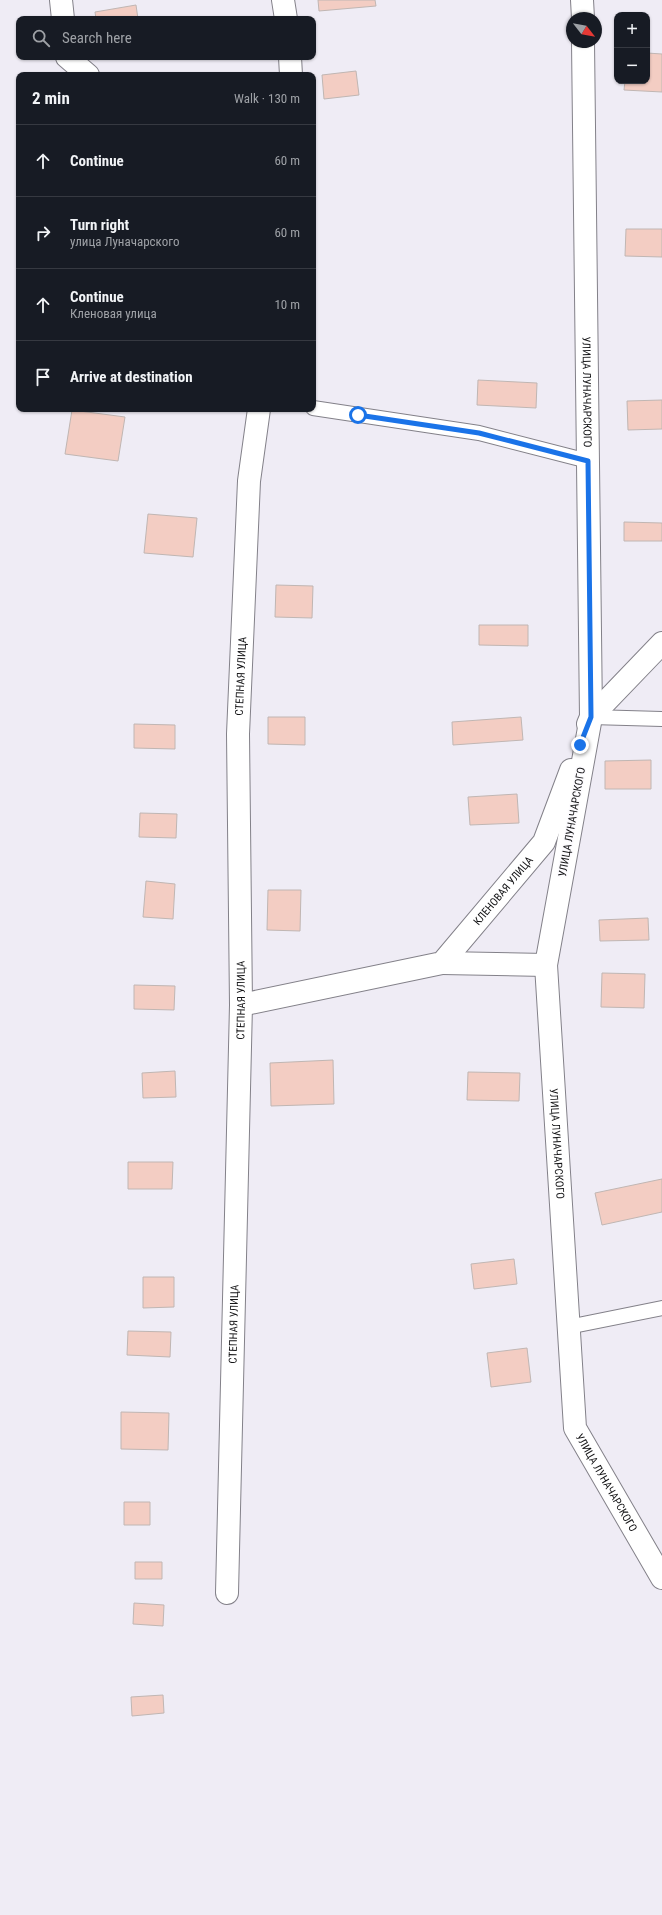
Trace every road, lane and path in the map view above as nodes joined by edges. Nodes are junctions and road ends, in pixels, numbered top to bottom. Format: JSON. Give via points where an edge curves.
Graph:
{"nodes":[{"id":1,"x":62,"y":0,"type":"edge"},
{"id":2,"x":283,"y":0,"type":"edge"},
{"id":3,"x":582,"y":0,"type":"edge"},
{"id":4,"x":583,"y":12,"type":"edge"},
{"id":5,"x":63,"y":16,"type":"edge"},
{"id":6,"x":286,"y":16,"type":"edge"},
{"id":7,"x":583,"y":48,"type":"edge"},
{"id":8,"x":71,"y":60,"type":"edge"},
{"id":9,"x":290,"y":60,"type":"edge"},
{"id":10,"x":85,"y":72,"type":"edge"},
{"id":11,"x":291,"y":72,"type":"edge"},
{"id":12,"x":316,"y":408,"type":"edge"},
{"id":13,"x":259,"y":412,"type":"edge"},
{"id":14,"x":588,"y":461,"type":"junction"},
{"id":15,"x":662,"y":642,"type":"edge"},
{"id":16,"x":591,"y":717,"type":"junction"},
{"id":17,"x":662,"y":719,"type":"edge"},
{"id":18,"x":442,"y":963,"type":"junction"},
{"id":19,"x":546,"y":965,"type":"junction"},
{"id":20,"x":241,"y":1005,"type":"junction"},
{"id":21,"x":662,"y":1308,"type":"edge"},
{"id":22,"x":568,"y":1327,"type":"junction"},
{"id":23,"x":662,"y":1578,"type":"edge"},
{"id":24,"x":226,"y":1593,"type":"dead end"}],
"edges":[{"from":1,"to":5,"type":"street"},
{"from":2,"to":6,"type":"street"},
{"from":3,"to":4,"type":"street"},
{"from":7,"to":14,"type":"street","name":"УЛИЦА ЛУНАЧАРСКОГО"},
{"from":8,"to":10,"type":"street"},
{"from":9,"to":11,"type":"street"},
{"from":12,"to":14,"type":"lane","via":[[479,433]]},
{"from":13,"to":20,"type":"street","name":"СТЕПНАЯ УЛИЦА","via":[[249,481],[238,734]]},
{"from":14,"to":16,"type":"street","name":"УЛИЦА ЛУНАЧАРСКОГО"},
{"from":15,"to":16,"type":"street","name":"КЛЕНОВАЯ УЛИЦА"},
{"from":16,"to":17,"type":"lane"},
{"from":16,"to":18,"type":"street","name":"КЛЕНОВАЯ УЛИЦА","via":[[544,842]]},
{"from":16,"to":19,"type":"street","name":"УЛИЦА ЛУНАЧАРСКОГО"},
{"from":18,"to":19,"type":"street"},
{"from":18,"to":20,"type":"street"},
{"from":19,"to":22,"type":"street","name":"УЛИЦА ЛУНАЧАРСКОГО"},
{"from":20,"to":24,"type":"street","name":"СТЕПНАЯ УЛИЦА"},
{"from":21,"to":22,"type":"lane"},
{"from":22,"to":23,"type":"street","name":"УЛИЦА ЛУНАЧАРСКОГО","via":[[575,1428]]}]}
